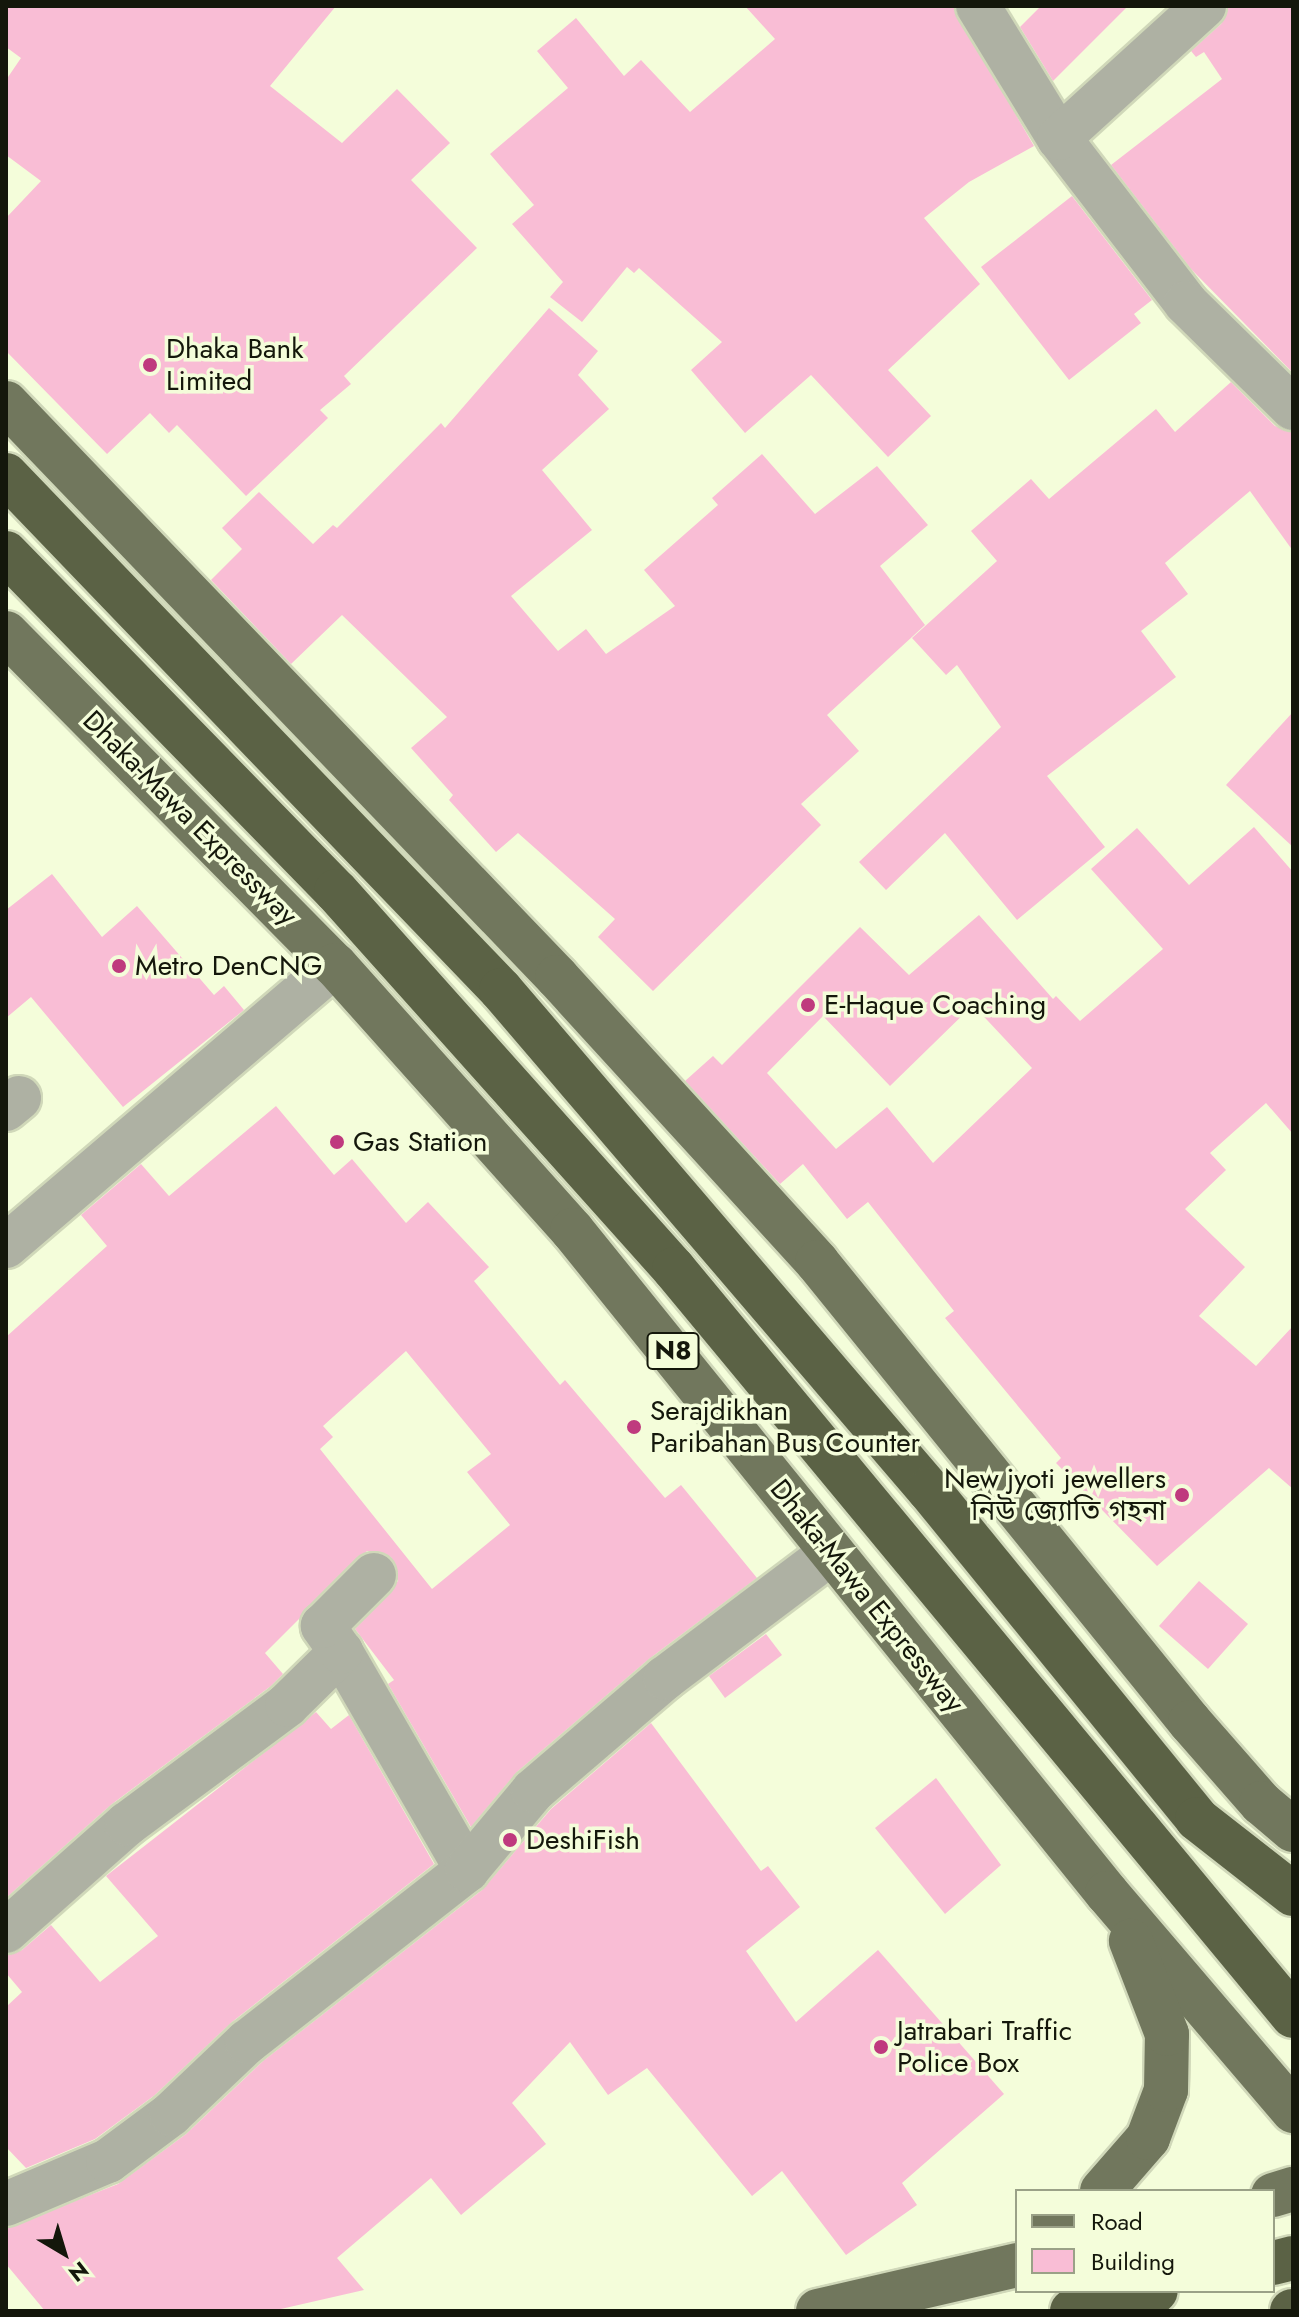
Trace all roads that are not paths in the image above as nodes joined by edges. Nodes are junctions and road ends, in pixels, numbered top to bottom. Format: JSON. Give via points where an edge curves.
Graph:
{"nodes":[{"id":1,"x":978,"y":6,"type":"edge"},
{"id":2,"x":1204,"y":6,"type":"edge"},
{"id":3,"x":1059,"y":138,"type":"junction"},
{"id":4,"x":6,"y":403,"type":"edge"},
{"id":5,"x":1293,"y":408,"type":"edge"},
{"id":6,"x":6,"y":475,"type":"edge"},
{"id":7,"x":6,"y":553,"type":"edge"},
{"id":8,"x":6,"y":633,"type":"edge"},
{"id":9,"x":335,"y":965,"type":"junction"},
{"id":10,"x":6,"y":1246,"type":"edge"},
{"id":11,"x":831,"y":1553,"type":"junction"},
{"id":12,"x":374,"y":1575,"type":"dead end"},
{"id":13,"x":341,"y":1652,"type":"junction"},
{"id":14,"x":1293,"y":1830,"type":"edge"},
{"id":15,"x":467,"y":1870,"type":"junction"},
{"id":16,"x":1107,"y":1893,"type":"junction"},
{"id":17,"x":1293,"y":1894,"type":"edge"},
{"id":18,"x":6,"y":1931,"type":"edge"},
{"id":19,"x":1293,"y":2016,"type":"edge"},
{"id":20,"x":1293,"y":2111,"type":"edge"},
{"id":21,"x":1104,"y":2189,"type":"edge"},
{"id":22,"x":6,"y":2204,"type":"edge"},
{"id":23,"x":1015,"y":2253,"type":"edge"},
{"id":24,"x":1015,"y":2266,"type":"edge"},
{"id":25,"x":974,"y":2276,"type":"junction"},
{"id":26,"x":1148,"y":2293,"type":"edge"},
{"id":27,"x":818,"y":2311,"type":"edge"},
{"id":28,"x":1072,"y":2311,"type":"edge"}],
"edges":[{"from":1,"to":3,"type":"street"},
{"from":2,"to":3,"type":"street"},
{"from":3,"to":5,"type":"street","via":[[1186,303]]},
{"from":4,"to":14,"type":"main road","via":[[557,977],[817,1262],[1190,1722],[1261,1803]]},
{"from":6,"to":17,"type":"highway","via":[[501,990],[929,1490],[1197,1819]]},
{"from":7,"to":19,"type":"highway","via":[[336,891],[674,1269]]},
{"from":8,"to":9,"type":"main road","name":"Dhaka-Mawa Expressway","number":"N8"},
{"from":9,"to":10,"type":"street"},
{"from":9,"to":11,"type":"main road","name":"Dhaka-Mawa Expressway","number":"N8","via":[[630,1296]]},
{"from":11,"to":15,"type":"street","via":[[665,1678],[533,1791]]},
{"from":11,"to":16,"type":"main road","name":"Dhaka-Mawa Expressway","number":"N8"},
{"from":12,"to":13,"type":"street","via":[[323,1626]]},
{"from":13,"to":15,"type":"street"},
{"from":13,"to":18,"type":"street","via":[[287,1705],[127,1824]]},
{"from":15,"to":22,"type":"street","via":[[247,2042],[171,2114],[108,2161]]},
{"from":16,"to":20,"type":"main road","name":"Dhaka-Mawa Expressway","number":"N8"},
{"from":16,"to":21,"type":"main road","via":[[1144,1969],[1167,2034],[1166,2090],[1148,2138]]},
{"from":23,"to":25,"type":"main road"},
{"from":24,"to":25,"type":"main road"},
{"from":25,"to":27,"type":"main road"},
{"from":26,"to":28,"type":"highway"}]}
